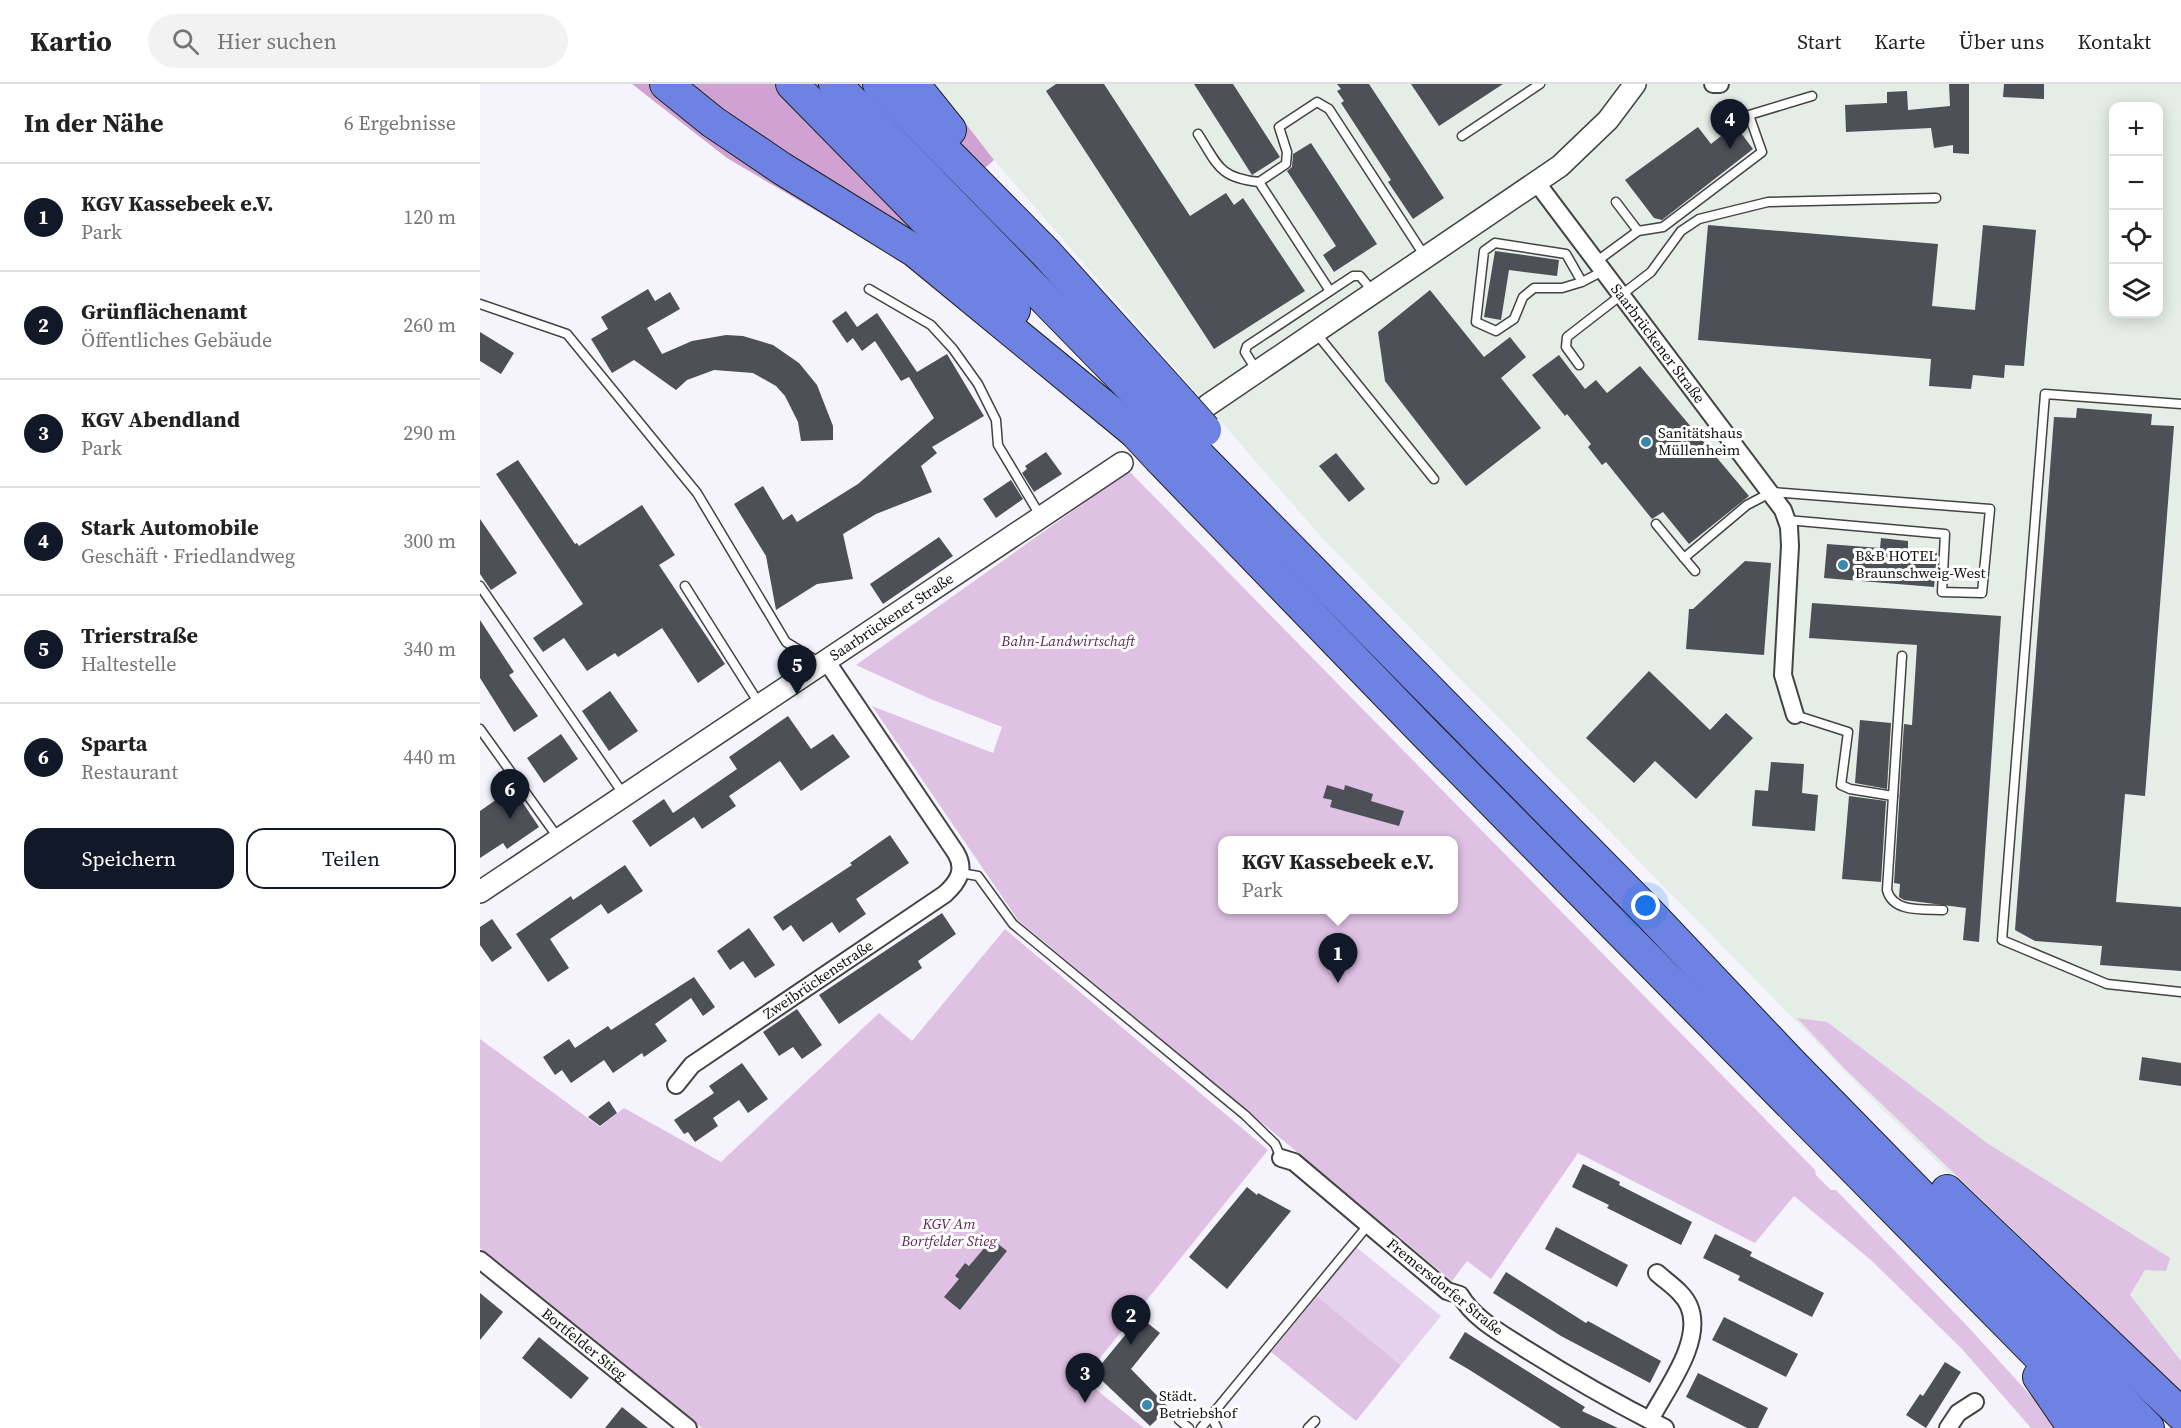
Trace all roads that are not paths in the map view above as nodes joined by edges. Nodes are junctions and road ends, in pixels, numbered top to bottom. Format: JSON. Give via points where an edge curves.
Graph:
{"nodes":[{"id":1,"x":666,"y":84,"type":"edge"},
{"id":2,"x":792,"y":84,"type":"edge"},
{"id":3,"x":836,"y":84,"type":"edge"},
{"id":4,"x":879,"y":84,"type":"edge"},
{"id":5,"x":913,"y":84,"type":"edge"},
{"id":6,"x":1540,"y":84,"type":"edge"},
{"id":7,"x":1635,"y":84,"type":"edge"},
{"id":8,"x":1713,"y":84,"type":"edge"},
{"id":9,"x":1720,"y":84,"type":"edge"},
{"id":10,"x":1812,"y":96,"type":"dead end"},
{"id":11,"x":1198,"y":134,"type":"dead end"},
{"id":12,"x":1462,"y":136,"type":"dead end"},
{"id":13,"x":1259,"y":182,"type":"junction"},
{"id":14,"x":1537,"y":183,"type":"junction"},
{"id":15,"x":1936,"y":198,"type":"dead end"},
{"id":16,"x":1616,"y":202,"type":"dead end"},
{"id":17,"x":1638,"y":231,"type":"junction"},
{"id":18,"x":1047,"y":254,"type":"junction"},
{"id":19,"x":1426,"y":258,"type":"junction"},
{"id":20,"x":1600,"y":266,"type":"junction"},
{"id":21,"x":1582,"y":282,"type":"junction"},
{"id":22,"x":868,"y":289,"type":"dead end"},
{"id":23,"x":1330,"y":291,"type":"junction"},
{"id":24,"x":1621,"y":293,"type":"junction"},
{"id":25,"x":1374,"y":294,"type":"junction"},
{"id":26,"x":480,"y":304,"type":"edge"},
{"id":27,"x":1316,"y":333,"type":"junction"},
{"id":28,"x":1579,"y":365,"type":"dead end"},
{"id":29,"x":1258,"y":372,"type":"junction"},
{"id":30,"x":2181,"y":404,"type":"edge"},
{"id":31,"x":1176,"y":427,"type":"junction"},
{"id":32,"x":1122,"y":463,"type":"dead end"},
{"id":33,"x":1434,"y":479,"type":"dead end"},
{"id":34,"x":1772,"y":492,"type":"junction"},
{"id":35,"x":1041,"y":518,"type":"junction"},
{"id":36,"x":1786,"y":520,"type":"junction"},
{"id":37,"x":1656,"y":524,"type":"dead end"},
{"id":38,"x":1684,"y":558,"type":"junction"},
{"id":39,"x":1695,"y":571,"type":"dead end"},
{"id":40,"x":480,"y":586,"type":"edge"},
{"id":41,"x":685,"y":586,"type":"dead end"},
{"id":42,"x":1902,"y":656,"type":"dead end"},
{"id":43,"x":823,"y":664,"type":"junction"},
{"id":44,"x":760,"y":706,"type":"junction"},
{"id":45,"x":1795,"y":715,"type":"joint"},
{"id":46,"x":480,"y":729,"type":"edge"},
{"id":47,"x":624,"y":796,"type":"junction"},
{"id":48,"x":1893,"y":796,"type":"junction"},
{"id":49,"x":559,"y":840,"type":"junction"},
{"id":50,"x":961,"y":873,"type":"junction"},
{"id":51,"x":480,"y":892,"type":"edge"},
{"id":52,"x":1943,"y":910,"type":"dead end"},
{"id":53,"x":2181,"y":992,"type":"edge"},
{"id":54,"x":1748,"y":1016,"type":"junction"},
{"id":55,"x":676,"y":1085,"type":"dead end"},
{"id":56,"x":1281,"y":1158,"type":"joint"},
{"id":57,"x":1369,"y":1224,"type":"junction"},
{"id":58,"x":480,"y":1260,"type":"edge"},
{"id":59,"x":1657,"y":1273,"type":"dead end"},
{"id":60,"x":1991,"y":1305,"type":"junction"},
{"id":61,"x":1975,"y":1402,"type":"dead end"},
{"id":62,"x":2181,"y":1414,"type":"edge"},
{"id":63,"x":1211,"y":1416,"type":"junction"},
{"id":64,"x":1179,"y":1420,"type":"dead end"},
{"id":65,"x":1315,"y":1420,"type":"dead end"},
{"id":66,"x":1658,"y":1424,"type":"edge"},
{"id":67,"x":688,"y":1428,"type":"edge"},
{"id":68,"x":1189,"y":1428,"type":"edge"},
{"id":69,"x":1201,"y":1428,"type":"edge"},
{"id":70,"x":1217,"y":1428,"type":"edge"},
{"id":71,"x":1308,"y":1428,"type":"edge"},
{"id":72,"x":1948,"y":1428,"type":"edge"},
{"id":73,"x":2074,"y":1428,"type":"edge"},
{"id":74,"x":2109,"y":1428,"type":"edge"},
{"id":75,"x":2148,"y":1428,"type":"edge"}],
"edges":[{"from":1,"to":31,"type":"highway","via":[[781,168],[915,251]]},
{"from":2,"to":31,"type":"highway"},
{"from":3,"to":31,"type":"highway"},
{"from":4,"to":18,"type":"highway"},
{"from":5,"to":18,"type":"highway"},
{"from":6,"to":12,"type":"lane"},
{"from":7,"to":14,"type":"street","via":[[1581,148]]},
{"from":8,"to":9,"type":"street"},
{"from":10,"to":17,"type":"lane","via":[[1749,115],[1762,152],[1663,227]]},
{"from":11,"to":13,"type":"lane","via":[[1222,172],[1238,180]]},
{"from":13,"to":19,"type":"lane","via":[[1286,164],[1287,152],[1279,127],[1317,102],[1322,104],[1329,109]]},
{"from":13,"to":23,"type":"lane"},
{"from":14,"to":19,"type":"street"},
{"from":14,"to":20,"type":"street","name":"Saarbrückener Straße"},
{"from":15,"to":24,"type":"lane","via":[[1768,202],[1699,219],[1681,231],[1651,272]]},
{"from":16,"to":17,"type":"lane"},
{"from":17,"to":20,"type":"lane"},
{"from":18,"to":31,"type":"highway"},
{"from":19,"to":25,"type":"street"},
{"from":20,"to":21,"type":"lane"},
{"from":20,"to":24,"type":"street","name":"Saarbrückener Straße"},
{"from":21,"to":21,"type":"lane","via":[[1566,254],[1495,243],[1484,251],[1476,322],[1496,331],[1514,319],[1523,297],[1534,288],[1562,288]]},
{"from":22,"to":35,"type":"lane","via":[[931,326],[952,349],[978,384],[996,420],[998,445]]},
{"from":23,"to":25,"type":"lane","via":[[1353,276],[1360,276]]},
{"from":23,"to":29,"type":"lane","via":[[1247,346],[1245,352]]},
{"from":24,"to":28,"type":"lane","via":[[1567,337],[1566,347]]},
{"from":24,"to":34,"type":"street","name":"Saarbrückener Straße"},
{"from":25,"to":27,"type":"street"},
{"from":26,"to":43,"type":"lane","via":[[567,334],[697,493],[786,642]]},
{"from":27,"to":29,"type":"street"},
{"from":27,"to":33,"type":"lane"},
{"from":29,"to":31,"type":"street"},
{"from":30,"to":53,"type":"lane","via":[[2045,394],[2002,940],[2107,984]]},
{"from":31,"to":54,"type":"highway"},
{"from":31,"to":60,"type":"highway","via":[[1588,899]]},
{"from":32,"to":35,"type":"street","name":"Saarbrückener Straße"},
{"from":34,"to":36,"type":"street","name":"Saarbrückener Straße"},
{"from":34,"to":36,"type":"lane","via":[[1990,509],[1982,593],[1942,592],[1945,534]]},
{"from":34,"to":38,"type":"lane","via":[[1747,505]]},
{"from":35,"to":43,"type":"street","name":"Saarbrückener Straße"},
{"from":36,"to":45,"type":"street","name":"Saarbrückener Straße","via":[[1790,560],[1783,675]]},
{"from":37,"to":38,"type":"lane"},
{"from":38,"to":39,"type":"lane"},
{"from":40,"to":47,"type":"lane"},
{"from":41,"to":44,"type":"lane"},
{"from":42,"to":48,"type":"lane"},
{"from":43,"to":44,"type":"street","name":"Saarbrückener Straße"},
{"from":43,"to":50,"type":"street","via":[[956,853]]},
{"from":44,"to":47,"type":"street","name":"Saarbrückener Straße"},
{"from":45,"to":48,"type":"lane","via":[[1848,732],[1842,785]]},
{"from":46,"to":49,"type":"lane"},
{"from":47,"to":49,"type":"street","name":"Saarbrückener Straße"},
{"from":48,"to":52,"type":"lane","via":[[1888,894],[1898,906]]},
{"from":49,"to":51,"type":"street","name":"Saarbrückener Straße"},
{"from":50,"to":55,"type":"street","name":"Zweibrückenstraße","via":[[945,894],[692,1065]]},
{"from":50,"to":56,"type":"lane","via":[[978,876],[1013,924],[1245,1115],[1275,1144]]},
{"from":54,"to":62,"type":"highway","via":[[1815,1068]]},
{"from":54,"to":75,"type":"highway"},
{"from":56,"to":57,"type":"street","name":"Fremersdorfer Straße","via":[[1294,1162]]},
{"from":57,"to":63,"type":"lane"},
{"from":57,"to":66,"type":"street","name":"Fremersdorfer Straße","via":[[1447,1291],[1460,1295],[1468,1309],[1495,1329],[1568,1376]]},
{"from":58,"to":67,"type":"street","name":"Bortfelder Stieg"},
{"from":59,"to":66,"type":"street","name":"Fremersdorfer Straße","via":[[1689,1305],[1694,1323],[1692,1341]]},
{"from":60,"to":73,"type":"highway"},
{"from":60,"to":74,"type":"highway"},
{"from":61,"to":72,"type":"street","via":[[1958,1413]]},
{"from":63,"to":69,"type":"lane"},
{"from":63,"to":70,"type":"lane"},
{"from":64,"to":68,"type":"lane"},
{"from":65,"to":71,"type":"lane"}]}
